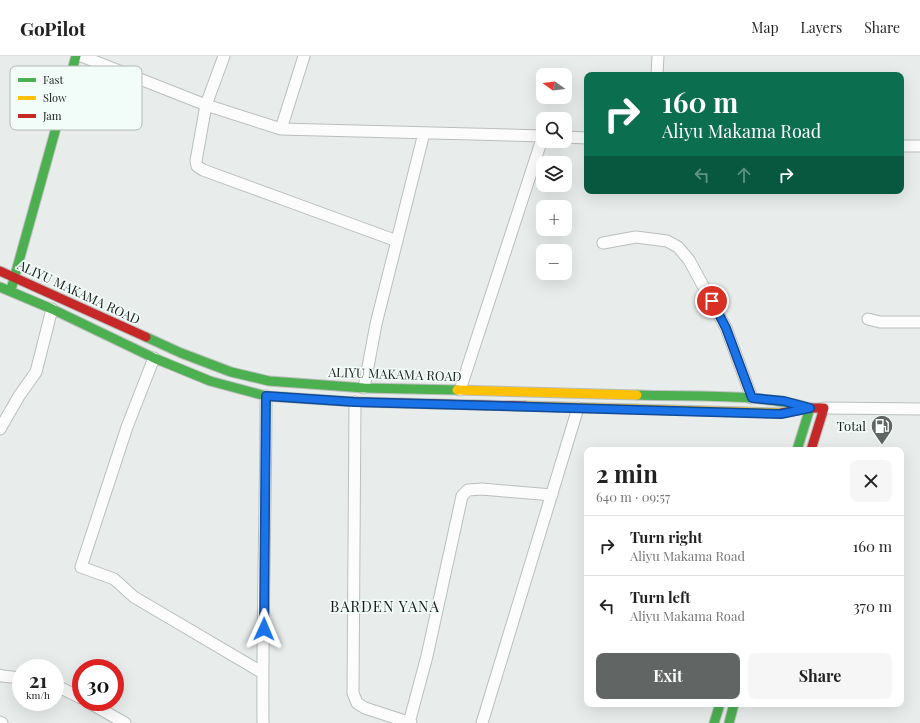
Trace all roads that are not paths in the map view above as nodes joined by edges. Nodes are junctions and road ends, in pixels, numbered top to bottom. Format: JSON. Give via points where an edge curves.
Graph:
{"nodes":[{"id":1,"x":76,"y":56,"type":"edge"},
{"id":2,"x":81,"y":56,"type":"edge"},
{"id":3,"x":224,"y":56,"type":"edge"},
{"id":4,"x":304,"y":56,"type":"edge"},
{"id":5,"x":658,"y":56,"type":"edge"},
{"id":6,"x":73,"y":66,"type":"edge"},
{"id":7,"x":107,"y":66,"type":"edge"},
{"id":8,"x":657,"y":72,"type":"edge"},
{"id":9,"x":142,"y":80,"type":"edge"},
{"id":10,"x":206,"y":105,"type":"junction"},
{"id":11,"x":280,"y":129,"type":"junction"},
{"id":12,"x":56,"y":130,"type":"edge"},
{"id":13,"x":424,"y":133,"type":"junction"},
{"id":14,"x":536,"y":136,"type":"edge"},
{"id":15,"x":572,"y":137,"type":"edge"},
{"id":16,"x":584,"y":138,"type":"edge"},
{"id":17,"x":919,"y":144,"type":"edge"},
{"id":18,"x":904,"y":146,"type":"edge"},
{"id":19,"x":539,"y":148,"type":"edge"},
{"id":20,"x":397,"y":241,"type":"junction"},
{"id":21,"x":603,"y":243,"type":"dead end"},
{"id":22,"x":0,"y":271,"type":"edge"},
{"id":23,"x":15,"y":277,"type":"junction"},
{"id":24,"x":0,"y":287,"type":"edge"},
{"id":25,"x":10,"y":291,"type":"junction"},
{"id":26,"x":52,"y":309,"type":"junction"},
{"id":27,"x":868,"y":319,"type":"dead end"},
{"id":28,"x":920,"y":322,"type":"edge"},
{"id":29,"x":154,"y":358,"type":"junction"},
{"id":30,"x":364,"y":388,"type":"junction"},
{"id":31,"x":460,"y":390,"type":"junction"},
{"id":32,"x":266,"y":396,"type":"junction"},
{"id":33,"x":752,"y":398,"type":"junction"},
{"id":34,"x":355,"y":402,"type":"junction"},
{"id":35,"x":578,"y":408,"type":"junction"},
{"id":36,"x":810,"y":408,"type":"junction"},
{"id":37,"x":824,"y":408,"type":"junction"},
{"id":38,"x":920,"y":409,"type":"edge"},
{"id":39,"x":0,"y":429,"type":"edge"},
{"id":40,"x":798,"y":447,"type":"edge"},
{"id":41,"x":812,"y":447,"type":"edge"},
{"id":42,"x":552,"y":495,"type":"junction"},
{"id":43,"x":263,"y":673,"type":"junction"},
{"id":44,"x":0,"y":675,"type":"edge"},
{"id":45,"x":12,"y":677,"type":"edge"},
{"id":46,"x":719,"y":707,"type":"edge"},
{"id":47,"x":733,"y":707,"type":"edge"},
{"id":48,"x":104,"y":711,"type":"edge"},
{"id":49,"x":125,"y":723,"type":"edge"},
{"id":50,"x":264,"y":723,"type":"edge"},
{"id":51,"x":410,"y":723,"type":"edge"},
{"id":52,"x":482,"y":723,"type":"edge"},
{"id":53,"x":714,"y":723,"type":"edge"},
{"id":54,"x":728,"y":723,"type":"edge"}],
"edges":[{"from":1,"to":6,"type":"street"},
{"from":2,"to":7,"type":"street"},
{"from":3,"to":10,"type":"street"},
{"from":4,"to":11,"type":"street"},
{"from":5,"to":8,"type":"street"},
{"from":9,"to":10,"type":"street"},
{"from":10,"to":11,"type":"street"},
{"from":10,"to":20,"type":"street","via":[[197,166]]},
{"from":11,"to":13,"type":"street"},
{"from":12,"to":23,"type":"street"},
{"from":13,"to":14,"type":"street"},
{"from":13,"to":20,"type":"street"},
{"from":15,"to":16,"type":"street"},
{"from":17,"to":18,"type":"street"},
{"from":19,"to":31,"type":"street"},
{"from":20,"to":30,"type":"street","via":[[376,324]]},
{"from":21,"to":33,"type":"street","via":[[636,237],[667,241],[678,248],[689,260],[726,328]]},
{"from":22,"to":23,"type":"street","name":"ALIYU MAKAMA ROAD"},
{"from":23,"to":25,"type":"street"},
{"from":23,"to":30,"type":"street","name":"ALIYU MAKAMA ROAD","via":[[181,353],[231,372],[269,381]]},
{"from":24,"to":25,"type":"street","name":"ALIYU MAKAMA ROAD"},
{"from":25,"to":26,"type":"street","name":"ALIYU MAKAMA ROAD"},
{"from":26,"to":29,"type":"street","name":"ALIYU MAKAMA ROAD"},
{"from":26,"to":39,"type":"street","via":[[36,372]]},
{"from":27,"to":28,"type":"street","via":[[880,322]]},
{"from":29,"to":32,"type":"street","name":"ALIYU MAKAMA ROAD","via":[[210,381]]},
{"from":29,"to":43,"type":"street","via":[[126,427],[81,568],[114,579],[134,598]]},
{"from":30,"to":31,"type":"street","name":"ALIYU MAKAMA ROAD"},
{"from":31,"to":33,"type":"street","name":"ALIYU MAKAMA ROAD"},
{"from":32,"to":34,"type":"street","name":"ALIYU MAKAMA ROAD"},
{"from":32,"to":43,"type":"street"},
{"from":33,"to":36,"type":"street","name":"ALIYU MAKAMA ROAD","via":[[784,401]]},
{"from":34,"to":35,"type":"street","name":"ALIYU MAKAMA ROAD"},
{"from":34,"to":51,"type":"street","via":[[353,693],[357,703],[365,708]]},
{"from":35,"to":36,"type":"street","name":"ALIYU MAKAMA ROAD","via":[[781,414]]},
{"from":35,"to":42,"type":"street"},
{"from":36,"to":37,"type":"street","name":"ALIYU MAKAMA ROAD"},
{"from":36,"to":40,"type":"street"},
{"from":37,"to":38,"type":"street"},
{"from":37,"to":41,"type":"street"},
{"from":42,"to":51,"type":"street","via":[[482,488],[468,490],[462,496]]},
{"from":42,"to":52,"type":"street"},
{"from":43,"to":50,"type":"street"},
{"from":44,"to":45,"type":"street"},
{"from":46,"to":53,"type":"street"},
{"from":47,"to":54,"type":"street"},
{"from":48,"to":49,"type":"street"}]}
